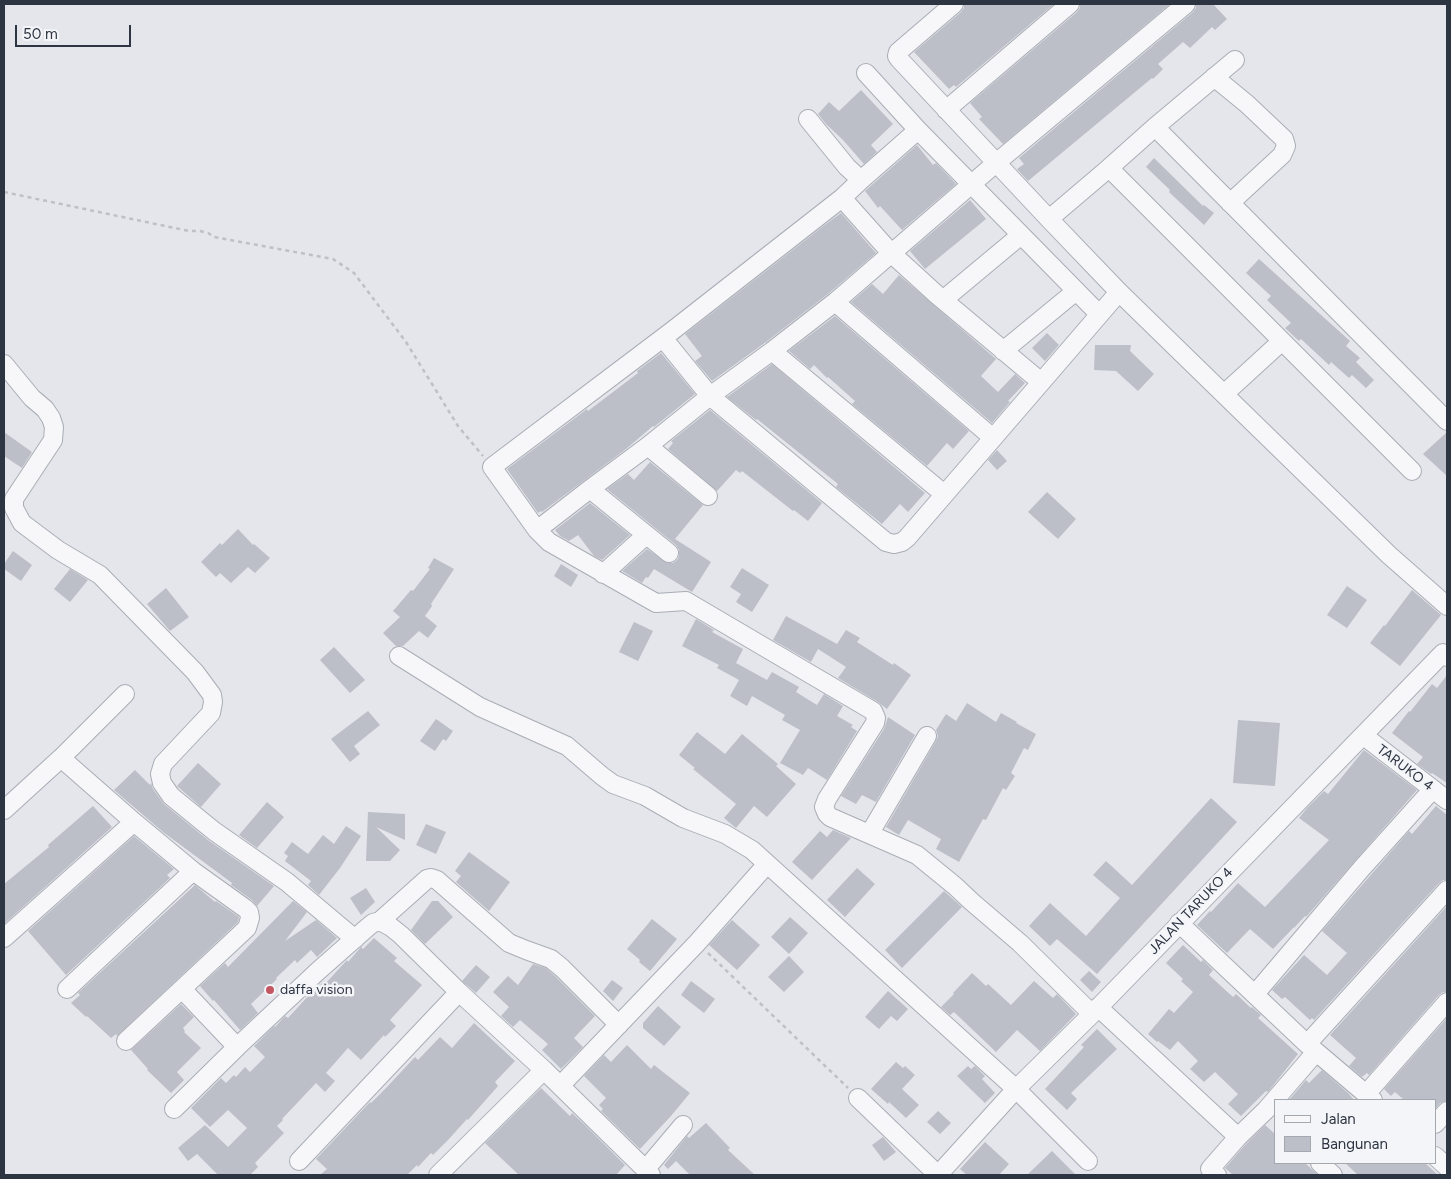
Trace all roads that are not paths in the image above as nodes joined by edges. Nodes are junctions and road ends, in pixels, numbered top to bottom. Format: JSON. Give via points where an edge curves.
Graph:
{"nodes":[{"id":1,"x":954,"y":4,"type":"edge"},
{"id":2,"x":1070,"y":4,"type":"edge"},
{"id":3,"x":1186,"y":4,"type":"edge"},
{"id":4,"x":1235,"y":60,"type":"dead end"},
{"id":5,"x":866,"y":73,"type":"dead end"},
{"id":6,"x":1214,"y":77,"type":"junction"},
{"id":7,"x":946,"y":110,"type":"junction"},
{"id":8,"x":808,"y":119,"type":"dead end"},
{"id":9,"x":1155,"y":127,"type":"junction"},
{"id":10,"x":918,"y":130,"type":"junction"},
{"id":11,"x":996,"y":164,"type":"junction"},
{"id":12,"x":1110,"y":168,"type":"junction"},
{"id":13,"x":861,"y":180,"type":"junction"},
{"id":14,"x":971,"y":184,"type":"junction"},
{"id":15,"x":842,"y":198,"type":"junction"},
{"id":16,"x":1230,"y":203,"type":"junction"},
{"id":17,"x":1048,"y":219,"type":"junction"},
{"id":18,"x":1021,"y":235,"type":"junction"},
{"id":19,"x":891,"y":253,"type":"junction"},
{"id":20,"x":1076,"y":291,"type":"junction"},
{"id":21,"x":1119,"y":292,"type":"junction"},
{"id":22,"x":943,"y":300,"type":"junction"},
{"id":23,"x":835,"y":302,"type":"junction"},
{"id":24,"x":1099,"y":314,"type":"junction"},
{"id":25,"x":663,"y":338,"type":"junction"},
{"id":26,"x":1282,"y":341,"type":"junction"},
{"id":27,"x":772,"y":351,"type":"junction"},
{"id":28,"x":1003,"y":351,"type":"junction"},
{"id":29,"x":4,"y":364,"type":"edge"},
{"id":30,"x":1041,"y":382,"type":"junction"},
{"id":31,"x":1224,"y":394,"type":"junction"},
{"id":32,"x":710,"y":396,"type":"junction"},
{"id":33,"x":1447,"y":421,"type":"edge"},
{"id":34,"x":992,"y":438,"type":"junction"},
{"id":35,"x":648,"y":446,"type":"junction"},
{"id":36,"x":1412,"y":471,"type":"dead end"},
{"id":37,"x":590,"y":489,"type":"junction"},
{"id":38,"x":944,"y":494,"type":"junction"},
{"id":39,"x":708,"y":496,"type":"dead end"},
{"id":40,"x":537,"y":530,"type":"junction"},
{"id":41,"x":646,"y":535,"type":"junction"},
{"id":42,"x":669,"y":554,"type":"dead end"},
{"id":43,"x":603,"y":574,"type":"junction"},
{"id":44,"x":1447,"y":606,"type":"edge"},
{"id":45,"x":1446,"y":653,"type":"edge"},
{"id":46,"x":399,"y":656,"type":"dead end"},
{"id":47,"x":125,"y":694,"type":"dead end"},
{"id":48,"x":927,"y":736,"type":"dead end"},
{"id":49,"x":1364,"y":736,"type":"junction"},
{"id":50,"x":61,"y":758,"type":"junction"},
{"id":51,"x":1433,"y":790,"type":"junction"},
{"id":52,"x":1447,"y":800,"type":"edge"},
{"id":53,"x":4,"y":810,"type":"edge"},
{"id":54,"x":134,"y":822,"type":"junction"},
{"id":55,"x":870,"y":833,"type":"junction"},
{"id":56,"x":767,"y":864,"type":"junction"},
{"id":57,"x":194,"y":871,"type":"junction"},
{"id":58,"x":1447,"y":890,"type":"edge"},
{"id":59,"x":380,"y":921,"type":"junction"},
{"id":60,"x":1179,"y":923,"type":"junction"},
{"id":61,"x":4,"y":938,"type":"edge"},
{"id":62,"x":355,"y":939,"type":"junction"},
{"id":63,"x":67,"y":989,"type":"dead end"},
{"id":64,"x":182,"y":989,"type":"junction"},
{"id":65,"x":459,"y":992,"type":"junction"},
{"id":66,"x":1255,"y":994,"type":"junction"},
{"id":67,"x":1447,"y":1002,"type":"edge"},
{"id":68,"x":1095,"y":1010,"type":"junction"},
{"id":69,"x":618,"y":1025,"type":"junction"},
{"id":70,"x":126,"y":1041,"type":"dead end"},
{"id":71,"x":237,"y":1047,"type":"junction"},
{"id":72,"x":1312,"y":1048,"type":"junction"},
{"id":73,"x":544,"y":1070,"type":"junction"},
{"id":74,"x":560,"y":1086,"type":"junction"},
{"id":75,"x":1016,"y":1089,"type":"junction"},
{"id":76,"x":1370,"y":1097,"type":"edge"},
{"id":77,"x":858,"y":1098,"type":"road end"},
{"id":78,"x":1280,"y":1099,"type":"edge"},
{"id":79,"x":174,"y":1109,"type":"dead end"},
{"id":80,"x":1447,"y":1111,"type":"edge"},
{"id":81,"x":1270,"y":1114,"type":"edge"},
{"id":82,"x":1436,"y":1123,"type":"edge"},
{"id":83,"x":683,"y":1125,"type":"dead end"},
{"id":84,"x":1238,"y":1137,"type":"junction"},
{"id":85,"x":1436,"y":1157,"type":"edge"},
{"id":86,"x":299,"y":1160,"type":"dead end"},
{"id":87,"x":1088,"y":1161,"type":"dead end"},
{"id":88,"x":1321,"y":1164,"type":"edge"},
{"id":89,"x":1447,"y":1167,"type":"edge"},
{"id":90,"x":648,"y":1172,"type":"edge"},
{"id":91,"x":438,"y":1175,"type":"edge"},
{"id":92,"x":938,"y":1175,"type":"edge"},
{"id":93,"x":1217,"y":1175,"type":"edge"},
{"id":94,"x":1333,"y":1175,"type":"edge"}],
"edges":[{"from":1,"to":7,"type":"street","via":[[897,56]]},
{"from":2,"to":7,"type":"street"},
{"from":3,"to":11,"type":"street"},
{"from":4,"to":6,"type":"street"},
{"from":5,"to":10,"type":"street"},
{"from":6,"to":9,"type":"street"},
{"from":6,"to":16,"type":"street","via":[[1248,104],[1284,139],[1286,146],[1282,155]]},
{"from":7,"to":11,"type":"street"},
{"from":8,"to":13,"type":"street"},
{"from":9,"to":12,"type":"street"},
{"from":9,"to":16,"type":"street"},
{"from":10,"to":13,"type":"street"},
{"from":10,"to":14,"type":"street"},
{"from":11,"to":14,"type":"street"},
{"from":11,"to":17,"type":"street"},
{"from":12,"to":17,"type":"street"},
{"from":12,"to":26,"type":"street"},
{"from":13,"to":15,"type":"street"},
{"from":14,"to":18,"type":"street"},
{"from":14,"to":19,"type":"street"},
{"from":15,"to":19,"type":"street"},
{"from":15,"to":25,"type":"street"},
{"from":16,"to":33,"type":"street"},
{"from":17,"to":21,"type":"street"},
{"from":18,"to":20,"type":"street"},
{"from":18,"to":22,"type":"street"},
{"from":19,"to":22,"type":"street"},
{"from":19,"to":23,"type":"street"},
{"from":20,"to":24,"type":"street"},
{"from":20,"to":28,"type":"street"},
{"from":21,"to":24,"type":"street"},
{"from":21,"to":31,"type":"street"},
{"from":22,"to":28,"type":"street"},
{"from":23,"to":27,"type":"street"},
{"from":23,"to":34,"type":"street"},
{"from":24,"to":30,"type":"street"},
{"from":25,"to":32,"type":"street"},
{"from":25,"to":40,"type":"street","via":[[492,466]]},
{"from":26,"to":31,"type":"street"},
{"from":26,"to":36,"type":"street"},
{"from":27,"to":32,"type":"street"},
{"from":27,"to":38,"type":"street"},
{"from":28,"to":30,"type":"street"},
{"from":29,"to":62,"type":"street","via":[[45,409],[54,427],[53,440],[14,499],[14,508],[22,523],[100,575],[195,672],[212,695],[211,713],[163,764],[162,784],[171,796],[287,882]]},
{"from":30,"to":34,"type":"street"},
{"from":31,"to":44,"type":"street","via":[[1389,555]]},
{"from":32,"to":35,"type":"street"},
{"from":32,"to":38,"type":"street","via":[[886,542],[894,544],[907,538]]},
{"from":34,"to":38,"type":"street"},
{"from":35,"to":37,"type":"street"},
{"from":35,"to":39,"type":"street"},
{"from":37,"to":40,"type":"street"},
{"from":37,"to":41,"type":"street"},
{"from":40,"to":43,"type":"street","via":[[549,542]]},
{"from":41,"to":42,"type":"street"},
{"from":41,"to":43,"type":"street"},
{"from":43,"to":55,"type":"street","via":[[656,603],[686,602],[873,711],[875,723],[824,807],[830,817]]},
{"from":45,"to":49,"type":"street","name":"JALAN TARUKO 4"},
{"from":46,"to":56,"type":"street","via":[[480,707],[567,746],[613,784],[645,796],[683,818],[725,834],[752,850]]},
{"from":47,"to":50,"type":"street"},
{"from":48,"to":55,"type":"street"},
{"from":49,"to":51,"type":"street","name":"TARUKO 4"},
{"from":49,"to":60,"type":"street","name":"JALAN TARUKO 4"},
{"from":50,"to":53,"type":"street"},
{"from":50,"to":54,"type":"street"},
{"from":51,"to":52,"type":"street","name":"TARUKO 4"},
{"from":51,"to":66,"type":"street"},
{"from":54,"to":57,"type":"street"},
{"from":54,"to":61,"type":"street"},
{"from":55,"to":68,"type":"street","via":[[917,855]]},
{"from":56,"to":69,"type":"street"},
{"from":56,"to":75,"type":"street"},
{"from":57,"to":63,"type":"street"},
{"from":57,"to":64,"type":"street","via":[[246,909],[250,918],[247,928]]},
{"from":58,"to":72,"type":"street"},
{"from":59,"to":62,"type":"street"},
{"from":59,"to":65,"type":"street","via":[[401,934]]},
{"from":59,"to":69,"type":"street","via":[[427,879],[437,880],[509,943],[551,958]]},
{"from":60,"to":66,"type":"street"},
{"from":60,"to":68,"type":"street","name":"JALAN TARUKO 4"},
{"from":62,"to":71,"type":"street"},
{"from":64,"to":70,"type":"street"},
{"from":64,"to":71,"type":"street"},
{"from":65,"to":73,"type":"street"},
{"from":65,"to":86,"type":"street"},
{"from":66,"to":72,"type":"street"},
{"from":67,"to":76,"type":"street"},
{"from":68,"to":75,"type":"street","name":"JALAN TARUKO 4"},
{"from":68,"to":84,"type":"street"},
{"from":69,"to":74,"type":"street"},
{"from":71,"to":79,"type":"street"},
{"from":72,"to":76,"type":"street"},
{"from":72,"to":78,"type":"street"},
{"from":73,"to":74,"type":"street"},
{"from":73,"to":91,"type":"street"},
{"from":74,"to":90,"type":"street"},
{"from":75,"to":87,"type":"street"},
{"from":75,"to":92,"type":"street","name":"JALAN TARUKO 4"},
{"from":77,"to":92,"type":"street"},
{"from":80,"to":82,"type":"street"},
{"from":81,"to":84,"type":"street"},
{"from":83,"to":90,"type":"street"},
{"from":84,"to":93,"type":"street","via":[[1210,1169]]},
{"from":85,"to":89,"type":"street"},
{"from":88,"to":94,"type":"street"}]}
